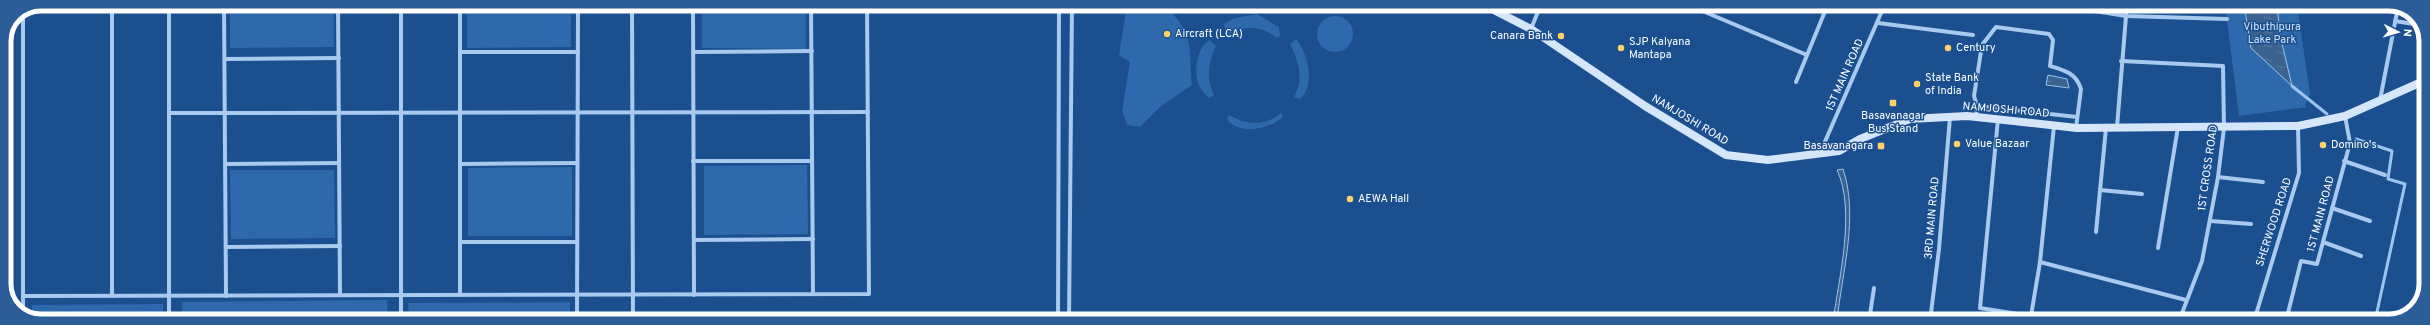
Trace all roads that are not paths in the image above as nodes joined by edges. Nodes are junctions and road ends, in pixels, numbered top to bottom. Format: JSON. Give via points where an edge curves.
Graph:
{"nodes":[{"id":1,"x":112,"y":11,"type":"edge"},
{"id":2,"x":169,"y":11,"type":"edge"},
{"id":3,"x":224,"y":11,"type":"edge"},
{"id":4,"x":338,"y":11,"type":"edge"},
{"id":5,"x":401,"y":11,"type":"edge"},
{"id":6,"x":460,"y":11,"type":"edge"},
{"id":7,"x":578,"y":11,"type":"edge"},
{"id":8,"x":632,"y":11,"type":"edge"},
{"id":9,"x":693,"y":11,"type":"edge"},
{"id":10,"x":812,"y":11,"type":"edge"},
{"id":11,"x":867,"y":11,"type":"edge"},
{"id":12,"x":1059,"y":11,"type":"edge"},
{"id":13,"x":1072,"y":11,"type":"edge"},
{"id":14,"x":1496,"y":11,"type":"edge"},
{"id":15,"x":1538,"y":11,"type":"edge"},
{"id":16,"x":1702,"y":11,"type":"edge"},
{"id":17,"x":1825,"y":11,"type":"edge"},
{"id":18,"x":1882,"y":11,"type":"edge"},
{"id":19,"x":2095,"y":11,"type":"edge"},
{"id":20,"x":2126,"y":11,"type":"edge"},
{"id":21,"x":2397,"y":13,"type":"edge"},
{"id":22,"x":2126,"y":16,"type":"junction"},
{"id":23,"x":23,"y":17,"type":"edge"},
{"id":24,"x":2227,"y":19,"type":"dead end"},
{"id":25,"x":2395,"y":22,"type":"junction"},
{"id":26,"x":1878,"y":23,"type":"junction"},
{"id":27,"x":2414,"y":25,"type":"edge"},
{"id":28,"x":1531,"y":29,"type":"junction"},
{"id":29,"x":1973,"y":35,"type":"dead end"},
{"id":30,"x":812,"y":51,"type":"junction"},
{"id":31,"x":460,"y":52,"type":"junction"},
{"id":32,"x":578,"y":52,"type":"junction"},
{"id":33,"x":693,"y":52,"type":"junction"},
{"id":34,"x":1807,"y":55,"type":"junction"},
{"id":35,"x":339,"y":58,"type":"junction"},
{"id":36,"x":225,"y":59,"type":"junction"},
{"id":37,"x":2121,"y":61,"type":"junction"},
{"id":38,"x":1796,"y":82,"type":"dead end"},
{"id":39,"x":2419,"y":83,"type":"edge"},
{"id":40,"x":2380,"y":100,"type":"junction"},
{"id":41,"x":1977,"y":106,"type":"junction"},
{"id":42,"x":578,"y":112,"type":"junction"},
{"id":43,"x":632,"y":112,"type":"junction"},
{"id":44,"x":693,"y":112,"type":"junction"},
{"id":45,"x":812,"y":112,"type":"junction"},
{"id":46,"x":868,"y":112,"type":"junction"},
{"id":47,"x":169,"y":113,"type":"junction"},
{"id":48,"x":225,"y":113,"type":"junction"},
{"id":49,"x":339,"y":113,"type":"junction"},
{"id":50,"x":401,"y":113,"type":"junction"},
{"id":51,"x":460,"y":113,"type":"junction"},
{"id":52,"x":2345,"y":116,"type":"junction"},
{"id":53,"x":1950,"y":117,"type":"junction"},
{"id":54,"x":1976,"y":117,"type":"junction"},
{"id":55,"x":1998,"y":118,"type":"junction"},
{"id":56,"x":2077,"y":122,"type":"junction"},
{"id":57,"x":2054,"y":126,"type":"junction"},
{"id":58,"x":2298,"y":126,"type":"junction"},
{"id":59,"x":2178,"y":127,"type":"junction"},
{"id":60,"x":2106,"y":128,"type":"junction"},
{"id":61,"x":2117,"y":128,"type":"junction"},
{"id":62,"x":2224,"y":128,"type":"junction"},
{"id":63,"x":1820,"y":152,"type":"junction"},
{"id":64,"x":694,"y":161,"type":"junction"},
{"id":65,"x":812,"y":161,"type":"junction"},
{"id":66,"x":2344,"y":161,"type":"junction"},
{"id":67,"x":339,"y":163,"type":"junction"},
{"id":68,"x":577,"y":163,"type":"junction"},
{"id":69,"x":226,"y":164,"type":"junction"},
{"id":70,"x":460,"y":164,"type":"junction"},
{"id":71,"x":2385,"y":175,"type":"dead end"},
{"id":72,"x":2218,"y":177,"type":"junction"},
{"id":73,"x":2263,"y":182,"type":"dead end"},
{"id":74,"x":2100,"y":190,"type":"junction"},
{"id":75,"x":2142,"y":194,"type":"dead end"},
{"id":76,"x":2332,"y":208,"type":"junction"},
{"id":77,"x":2210,"y":221,"type":"junction"},
{"id":78,"x":2370,"y":222,"type":"dead end"},
{"id":79,"x":2251,"y":224,"type":"dead end"},
{"id":80,"x":2096,"y":232,"type":"dead end"},
{"id":81,"x":812,"y":239,"type":"junction"},
{"id":82,"x":694,"y":240,"type":"junction"},
{"id":83,"x":460,"y":242,"type":"junction"},
{"id":84,"x":577,"y":242,"type":"junction"},
{"id":85,"x":2323,"y":242,"type":"junction"},
{"id":86,"x":226,"y":246,"type":"junction"},
{"id":87,"x":340,"y":246,"type":"junction"},
{"id":88,"x":2158,"y":248,"type":"dead end"},
{"id":89,"x":2361,"y":256,"type":"dead end"},
{"id":90,"x":2040,"y":262,"type":"junction"},
{"id":91,"x":1874,"y":288,"type":"dead end"},
{"id":92,"x":694,"y":294,"type":"junction"},
{"id":93,"x":813,"y":294,"type":"junction"},
{"id":94,"x":340,"y":295,"type":"junction"},
{"id":95,"x":401,"y":295,"type":"junction"},
{"id":96,"x":460,"y":295,"type":"junction"},
{"id":97,"x":577,"y":295,"type":"junction"},
{"id":98,"x":632,"y":295,"type":"junction"},
{"id":99,"x":24,"y":296,"type":"junction"},
{"id":100,"x":112,"y":296,"type":"junction"},
{"id":101,"x":169,"y":296,"type":"junction"},
{"id":102,"x":226,"y":296,"type":"junction"},
{"id":103,"x":2186,"y":300,"type":"junction"},
{"id":104,"x":24,"y":309,"type":"edge"},
{"id":105,"x":169,"y":314,"type":"edge"},
{"id":106,"x":401,"y":314,"type":"edge"},
{"id":107,"x":577,"y":314,"type":"edge"},
{"id":108,"x":632,"y":314,"type":"edge"},
{"id":109,"x":1058,"y":314,"type":"edge"},
{"id":110,"x":1070,"y":314,"type":"edge"},
{"id":111,"x":1870,"y":314,"type":"edge"},
{"id":112,"x":1931,"y":314,"type":"edge"},
{"id":113,"x":2018,"y":314,"type":"edge"},
{"id":114,"x":2031,"y":314,"type":"edge"},
{"id":115,"x":2181,"y":314,"type":"edge"},
{"id":116,"x":2256,"y":314,"type":"edge"},
{"id":117,"x":2288,"y":314,"type":"edge"}],
"edges":[{"from":1,"to":100,"type":"street"},
{"from":2,"to":47,"type":"street"},
{"from":3,"to":36,"type":"street"},
{"from":4,"to":35,"type":"street"},
{"from":5,"to":50,"type":"street"},
{"from":6,"to":31,"type":"street"},
{"from":7,"to":32,"type":"street"},
{"from":8,"to":43,"type":"street"},
{"from":9,"to":33,"type":"street"},
{"from":10,"to":30,"type":"street"},
{"from":11,"to":46,"type":"street"},
{"from":12,"to":109,"type":"street"},
{"from":13,"to":110,"type":"street"},
{"from":14,"to":28,"type":"main road","name":"NAMJOSHI ROAD"},
{"from":15,"to":28,"type":"street"},
{"from":16,"to":34,"type":"street"},
{"from":17,"to":34,"type":"street"},
{"from":18,"to":26,"type":"street","name":"1ST MAIN ROAD"},
{"from":19,"to":22,"type":"street"},
{"from":20,"to":22,"type":"street"},
{"from":21,"to":25,"type":"street"},
{"from":22,"to":24,"type":"street"},
{"from":22,"to":37,"type":"street"},
{"from":23,"to":99,"type":"street"},
{"from":25,"to":27,"type":"street"},
{"from":25,"to":40,"type":"street"},
{"from":26,"to":29,"type":"street"},
{"from":26,"to":63,"type":"street","name":"1ST MAIN ROAD"},
{"from":28,"to":63,"type":"main road","name":"NAMJOSHI ROAD","via":[[1645,106],[1726,155],[1768,160]]},
{"from":30,"to":33,"type":"street"},
{"from":30,"to":45,"type":"street"},
{"from":31,"to":32,"type":"street"},
{"from":31,"to":51,"type":"street"},
{"from":32,"to":42,"type":"street"},
{"from":33,"to":44,"type":"street"},
{"from":34,"to":38,"type":"street"},
{"from":35,"to":36,"type":"street"},
{"from":35,"to":49,"type":"street"},
{"from":36,"to":48,"type":"street"},
{"from":37,"to":61,"type":"street"},
{"from":37,"to":62,"type":"street","name":"1ST CROSS ROAD","via":[[2222,66]]},
{"from":39,"to":40,"type":"main road","name":"NAMJOSHI ROAD"},
{"from":40,"to":52,"type":"main road","name":"NAMJOSHI ROAD"},
{"from":41,"to":54,"type":"street"},
{"from":41,"to":56,"type":"street"},
{"from":41,"to":56,"type":"street","via":[[1974,96],[1982,45],[1996,27],[2049,34],[2053,40],[2050,66],[2068,72],[2079,84]]},
{"from":42,"to":43,"type":"street"},
{"from":42,"to":51,"type":"street"},
{"from":42,"to":68,"type":"street"},
{"from":43,"to":44,"type":"street"},
{"from":43,"to":98,"type":"street"},
{"from":44,"to":45,"type":"street"},
{"from":44,"to":64,"type":"street"},
{"from":45,"to":46,"type":"street"},
{"from":45,"to":65,"type":"street"},
{"from":46,"to":93,"type":"street","via":[[869,294]]},
{"from":47,"to":48,"type":"street"},
{"from":47,"to":101,"type":"street"},
{"from":48,"to":49,"type":"street"},
{"from":48,"to":69,"type":"street"},
{"from":49,"to":50,"type":"street"},
{"from":49,"to":67,"type":"street"},
{"from":50,"to":51,"type":"street"},
{"from":50,"to":95,"type":"street"},
{"from":51,"to":70,"type":"street"},
{"from":52,"to":58,"type":"main road","name":"NAMJOSHI ROAD"},
{"from":52,"to":66,"type":"street","name":"1ST MAIN ROAD","via":[[2350,143]]},
{"from":53,"to":54,"type":"main road","name":"NAMJOSHI ROAD"},
{"from":53,"to":63,"type":"main road","name":"NAMJOSHI ROAD","via":[[1910,119],[1860,138],[1839,151]]},
{"from":53,"to":112,"type":"street","name":"3RD MAIN ROAD"},
{"from":54,"to":55,"type":"main road","name":"NAMJOSHI ROAD"},
{"from":55,"to":57,"type":"main road","name":"NAMJOSHI ROAD"},
{"from":55,"to":113,"type":"street","via":[[1980,308]]},
{"from":56,"to":57,"type":"main road","name":"NAMJOSHI ROAD"},
{"from":56,"to":60,"type":"main road","name":"NAMJOSHI ROAD"},
{"from":57,"to":90,"type":"street"},
{"from":58,"to":62,"type":"main road","name":"NAMJOSHI ROAD"},
{"from":58,"to":116,"type":"street","name":"SHERWOOD ROAD","via":[[2299,174]]},
{"from":59,"to":61,"type":"main road","name":"NAMJOSHI ROAD"},
{"from":59,"to":62,"type":"main road","name":"NAMJOSHI ROAD"},
{"from":59,"to":88,"type":"street"},
{"from":60,"to":61,"type":"main road","name":"NAMJOSHI ROAD"},
{"from":60,"to":74,"type":"street"},
{"from":62,"to":72,"type":"street","name":"1ST CROSS ROAD"},
{"from":64,"to":65,"type":"street"},
{"from":64,"to":82,"type":"street"},
{"from":65,"to":81,"type":"street"},
{"from":66,"to":71,"type":"street"},
{"from":66,"to":76,"type":"street","name":"1ST MAIN ROAD"},
{"from":67,"to":69,"type":"street"},
{"from":67,"to":87,"type":"street"},
{"from":68,"to":70,"type":"street"},
{"from":68,"to":84,"type":"street"},
{"from":69,"to":86,"type":"street"},
{"from":70,"to":83,"type":"street"},
{"from":72,"to":73,"type":"street"},
{"from":72,"to":77,"type":"street","name":"1ST CROSS ROAD"},
{"from":74,"to":75,"type":"street"},
{"from":74,"to":80,"type":"street"},
{"from":76,"to":78,"type":"street"},
{"from":76,"to":85,"type":"street","name":"1ST MAIN ROAD"},
{"from":77,"to":79,"type":"street"},
{"from":77,"to":103,"type":"street","name":"1ST CROSS ROAD","via":[[2202,261]]},
{"from":81,"to":82,"type":"street"},
{"from":81,"to":93,"type":"street"},
{"from":82,"to":92,"type":"street"},
{"from":83,"to":84,"type":"street"},
{"from":83,"to":96,"type":"street"},
{"from":84,"to":97,"type":"street"},
{"from":85,"to":89,"type":"street"},
{"from":85,"to":117,"type":"street","name":"1ST MAIN ROAD","via":[[2317,264],[2301,261]]},
{"from":86,"to":87,"type":"street"},
{"from":86,"to":102,"type":"street"},
{"from":87,"to":94,"type":"street"},
{"from":90,"to":103,"type":"street"},
{"from":90,"to":114,"type":"street"},
{"from":91,"to":111,"type":"street"},
{"from":92,"to":93,"type":"street"},
{"from":92,"to":98,"type":"street"},
{"from":94,"to":95,"type":"street"},
{"from":94,"to":102,"type":"street"},
{"from":95,"to":96,"type":"street"},
{"from":95,"to":106,"type":"street"},
{"from":96,"to":97,"type":"street"},
{"from":97,"to":98,"type":"street"},
{"from":97,"to":107,"type":"street"},
{"from":98,"to":108,"type":"street"},
{"from":99,"to":100,"type":"street"},
{"from":99,"to":104,"type":"street"},
{"from":100,"to":101,"type":"street"},
{"from":101,"to":102,"type":"street"},
{"from":101,"to":105,"type":"street"},
{"from":103,"to":115,"type":"street","name":"1ST CROSS ROAD"}]}
